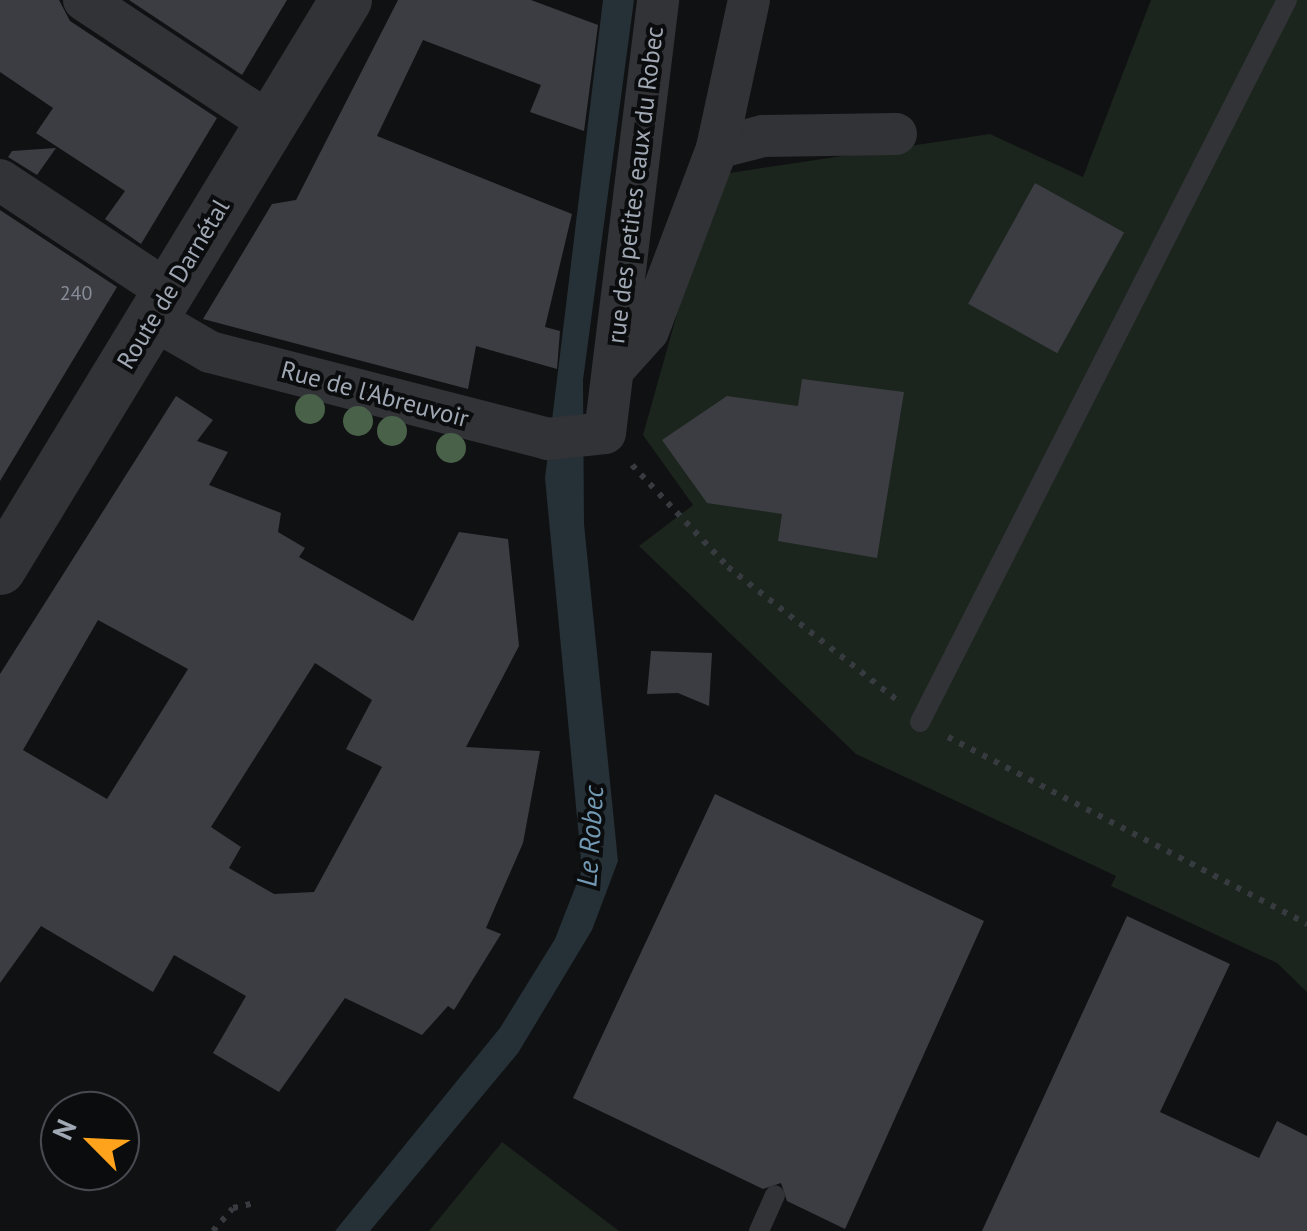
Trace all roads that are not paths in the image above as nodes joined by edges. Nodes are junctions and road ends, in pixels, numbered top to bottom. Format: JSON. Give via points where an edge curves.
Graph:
{"nodes":[{"id":1,"x":84,"y":0,"type":"edge"},
{"id":2,"x":346,"y":0,"type":"edge"},
{"id":3,"x":658,"y":0,"type":"edge"},
{"id":4,"x":749,"y":0,"type":"edge"},
{"id":5,"x":1288,"y":0,"type":"edge"},
{"id":6,"x":271,"y":124,"type":"junction"},
{"id":7,"x":896,"y":134,"type":"dead end"},
{"id":8,"x":717,"y":148,"type":"junction"},
{"id":9,"x":0,"y":180,"type":"edge"},
{"id":10,"x":161,"y":305,"type":"junction"},
{"id":11,"x":613,"y":370,"type":"junction"},
{"id":12,"x":606,"y":433,"type":"joint"},
{"id":13,"x":0,"y":569,"type":"edge"},
{"id":14,"x":920,"y":722,"type":"road end"},
{"id":15,"x":775,"y":1195,"type":"dead end"},
{"id":16,"x":759,"y":1231,"type":"edge"}],
"edges":[{"from":1,"to":6,"type":"street"},
{"from":2,"to":6,"type":"street","name":"Route de Darnétal"},
{"from":3,"to":11,"type":"street","name":"rue des petites eaux du Robec"},
{"from":4,"to":8,"type":"street"},
{"from":5,"to":14,"type":"lane"},
{"from":6,"to":10,"type":"street","name":"Route de Darnétal"},
{"from":7,"to":8,"type":"street","via":[[762,136]]},
{"from":8,"to":11,"type":"street","via":[[648,332]]},
{"from":9,"to":10,"type":"street","name":"Rue de l'Abreuvoir"},
{"from":10,"to":12,"type":"street","name":"Rue de l'Abreuvoir","via":[[210,352],[548,439]]},
{"from":10,"to":13,"type":"street","name":"Route de Darnétal"},
{"from":11,"to":12,"type":"street","name":"rue des petites eaux du Robec"},
{"from":15,"to":16,"type":"lane"}]}
